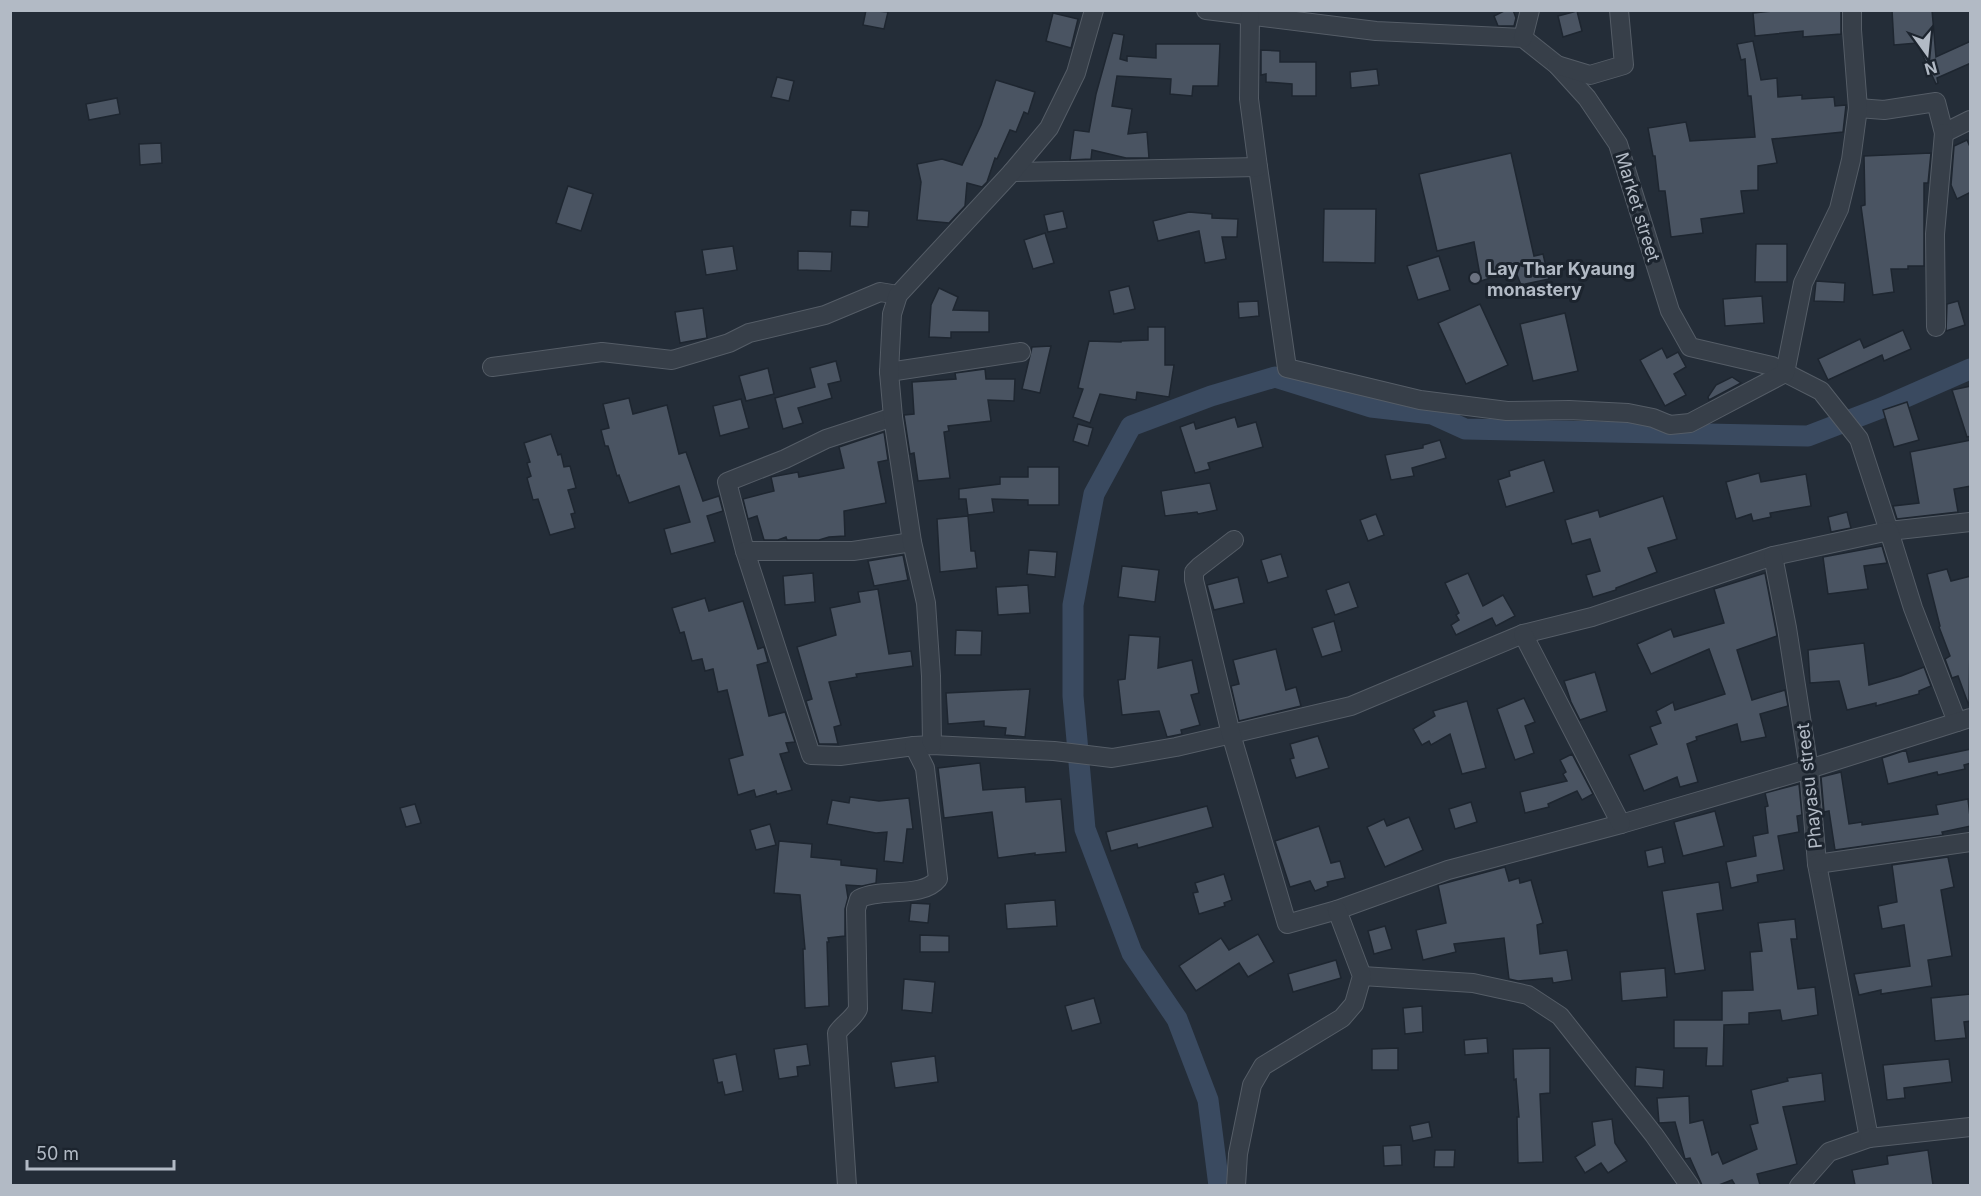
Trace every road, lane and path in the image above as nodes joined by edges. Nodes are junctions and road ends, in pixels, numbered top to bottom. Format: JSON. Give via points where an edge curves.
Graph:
{"nodes":[{"id":1,"x":1094,"y":10,"type":"edge"},
{"id":2,"x":1206,"y":10,"type":"edge"},
{"id":3,"x":1530,"y":10,"type":"edge"},
{"id":4,"x":1618,"y":10,"type":"edge"},
{"id":5,"x":1852,"y":10,"type":"edge"},
{"id":6,"x":1250,"y":17,"type":"junction"},
{"id":7,"x":1524,"y":38,"type":"junction"},
{"id":8,"x":1557,"y":65,"type":"junction"},
{"id":9,"x":1858,"y":108,"type":"junction"},
{"id":10,"x":1971,"y":120,"type":"edge"},
{"id":11,"x":1944,"y":133,"type":"junction"},
{"id":12,"x":1258,"y":167,"type":"junction"},
{"id":13,"x":1012,"y":172,"type":"junction"},
{"id":14,"x":898,"y":295,"type":"junction"},
{"id":15,"x":1936,"y":327,"type":"dead end"},
{"id":16,"x":1022,"y":352,"type":"dead end"},
{"id":17,"x":492,"y":367,"type":"dead end"},
{"id":18,"x":889,"y":372,"type":"junction"},
{"id":19,"x":1785,"y":373,"type":"junction"},
{"id":20,"x":893,"y":417,"type":"junction"},
{"id":21,"x":1971,"y":522,"type":"edge"},
{"id":22,"x":1889,"y":531,"type":"junction"},
{"id":23,"x":1234,"y":540,"type":"dead end"},
{"id":24,"x":912,"y":542,"type":"junction"},
{"id":25,"x":745,"y":551,"type":"junction"},
{"id":26,"x":1773,"y":556,"type":"junction"},
{"id":27,"x":1523,"y":634,"type":"junction"},
{"id":28,"x":1964,"y":720,"type":"edge"},
{"id":29,"x":1231,"y":734,"type":"junction"},
{"id":30,"x":923,"y":745,"type":"junction"},
{"id":31,"x":1809,"y":768,"type":"junction"},
{"id":32,"x":1621,"y":824,"type":"junction"},
{"id":33,"x":1971,"y":842,"type":"edge"},
{"id":34,"x":1817,"y":864,"type":"junction"},
{"id":35,"x":1338,"y":910,"type":"junction"},
{"id":36,"x":1362,"y":976,"type":"junction"},
{"id":37,"x":1971,"y":1127,"type":"edge"},
{"id":38,"x":1869,"y":1138,"type":"junction"},
{"id":39,"x":847,"y":1185,"type":"edge"},
{"id":40,"x":1236,"y":1185,"type":"edge"},
{"id":41,"x":1690,"y":1185,"type":"edge"},
{"id":42,"x":1799,"y":1185,"type":"edge"}],
"edges":[{"from":1,"to":13,"type":"street","via":[[1076,74],[1049,128]]},
{"from":2,"to":6,"type":"street"},
{"from":3,"to":7,"type":"street"},
{"from":4,"to":8,"type":"street","via":[[1624,65],[1590,75]]},
{"from":5,"to":9,"type":"street"},
{"from":6,"to":7,"type":"street","via":[[1376,31]]},
{"from":6,"to":12,"type":"street","via":[[1249,99]]},
{"from":7,"to":8,"type":"street","name":"Market street"},
{"from":8,"to":19,"type":"street","name":"Market street","via":[[1587,98],[1618,144],[1670,310],[1690,347],[1772,366]]},
{"from":9,"to":11,"type":"street","via":[[1884,110],[1936,102]]},
{"from":9,"to":19,"type":"street","via":[[1839,208],[1803,283]]},
{"from":10,"to":11,"type":"street"},
{"from":11,"to":15,"type":"street","via":[[1935,234]]},
{"from":12,"to":13,"type":"street"},
{"from":12,"to":19,"type":"street","via":[[1287,368],[1420,400],[1507,411],[1628,412],[1670,425],[1690,423]]},
{"from":13,"to":14,"type":"street"},
{"from":14,"to":17,"type":"street","via":[[880,292],[825,315],[749,333],[672,360],[602,352]]},
{"from":14,"to":18,"type":"street","via":[[892,314]]},
{"from":16,"to":18,"type":"street"},
{"from":18,"to":20,"type":"street"},
{"from":19,"to":22,"type":"street","name":"Market street","via":[[1821,391],[1859,439]]},
{"from":20,"to":24,"type":"street"},
{"from":20,"to":25,"type":"street","via":[[826,439],[727,482]]},
{"from":21,"to":22,"type":"street"},
{"from":22,"to":26,"type":"street"},
{"from":22,"to":28,"type":"street","name":"Market street","via":[[1913,608]]},
{"from":23,"to":29,"type":"street","via":[[1194,572]]},
{"from":24,"to":25,"type":"street","via":[[853,551]]},
{"from":24,"to":30,"type":"street","via":[[926,603],[931,676]]},
{"from":25,"to":30,"type":"street","via":[[811,755],[840,756]]},
{"from":26,"to":27,"type":"street","via":[[1592,617]]},
{"from":26,"to":31,"type":"street","name":"Phayasu street"},
{"from":27,"to":29,"type":"street","via":[[1352,706]]},
{"from":27,"to":32,"type":"street"},
{"from":28,"to":31,"type":"street"},
{"from":29,"to":30,"type":"street","via":[[1112,758],[1054,751]]},
{"from":29,"to":35,"type":"street","via":[[1287,924]]},
{"from":30,"to":39,"type":"street","via":[[938,879],[924,889],[867,894],[859,899],[856,909],[858,1009],[837,1033]]},
{"from":31,"to":32,"type":"street"},
{"from":31,"to":34,"type":"street","name":"Phayasu street"},
{"from":32,"to":35,"type":"street","via":[[1448,870]]},
{"from":33,"to":34,"type":"street","name":"Phayasu street"},
{"from":34,"to":38,"type":"street"},
{"from":35,"to":36,"type":"street"},
{"from":36,"to":40,"type":"street","via":[[1354,1004],[1342,1018],[1263,1066],[1252,1085]]},
{"from":36,"to":41,"type":"street","via":[[1473,983],[1528,995],[1560,1016]]},
{"from":37,"to":38,"type":"street"},
{"from":38,"to":42,"type":"street","via":[[1829,1152]]}]}
